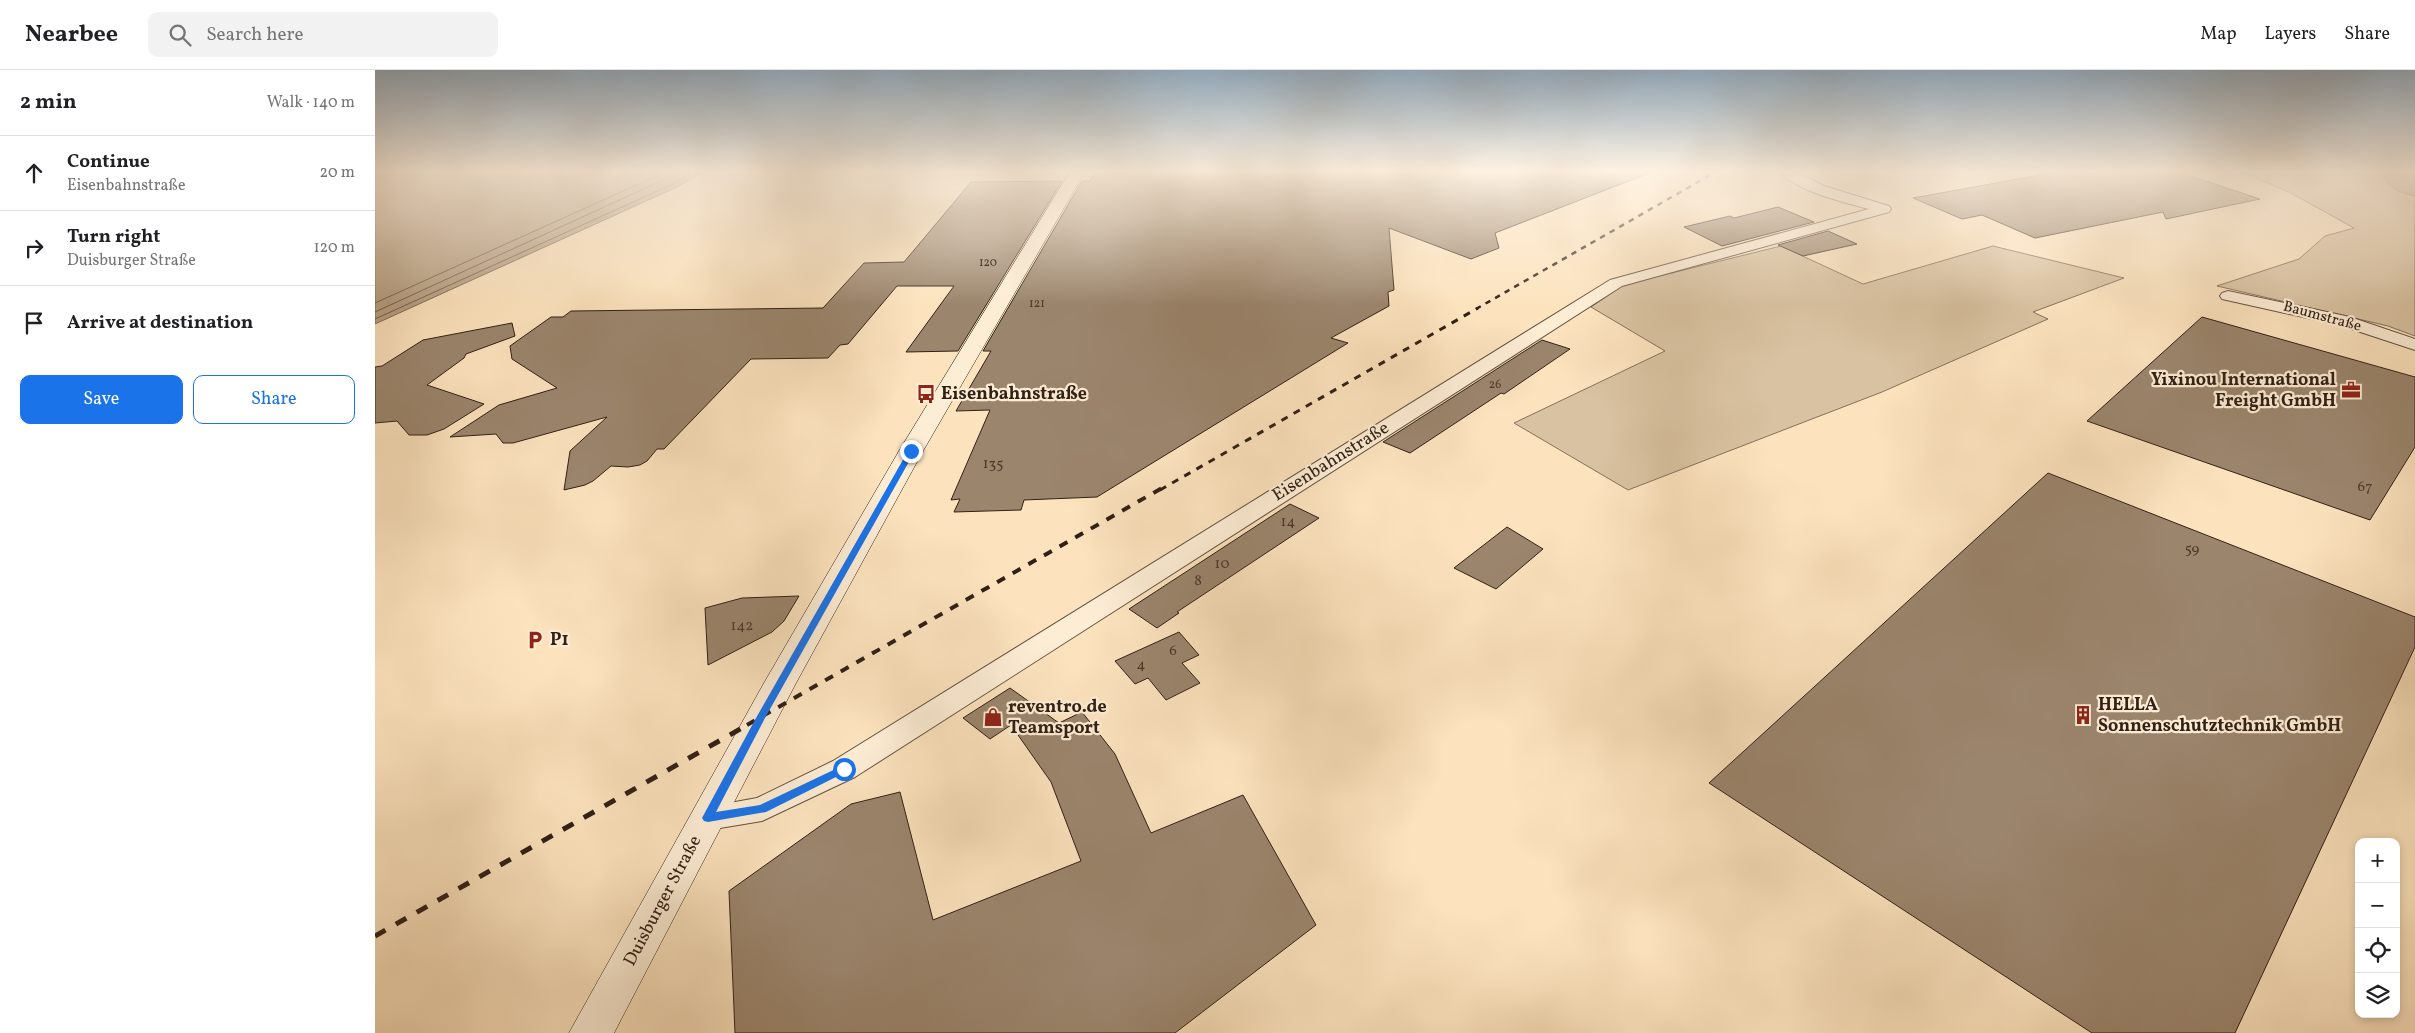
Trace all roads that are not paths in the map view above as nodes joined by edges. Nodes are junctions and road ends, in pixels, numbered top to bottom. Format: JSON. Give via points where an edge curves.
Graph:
{"nodes":[{"id":1,"x":1052,"y":215,"type":"edge"},
{"id":2,"x":1862,"y":215,"type":"edge"},
{"id":3,"x":2228,"y":296,"type":"dead end"},
{"id":4,"x":2415,"y":346,"type":"edge"},
{"id":5,"x":708,"y":818,"type":"junction"},
{"id":6,"x":591,"y":1033,"type":"edge"}],
"edges":[{"from":1,"to":5,"type":"main road","name":"Duisburger Straße","via":[[911,451],[764,711]]},
{"from":2,"to":5,"type":"street","name":"Eisenbahnstraße","via":[[1616,283],[844,769],[762,809]]},
{"from":3,"to":4,"type":"street","name":"Baumstraße","via":[[2344,321]]},
{"from":5,"to":6,"type":"main road","name":"Duisburger Straße"}]}
